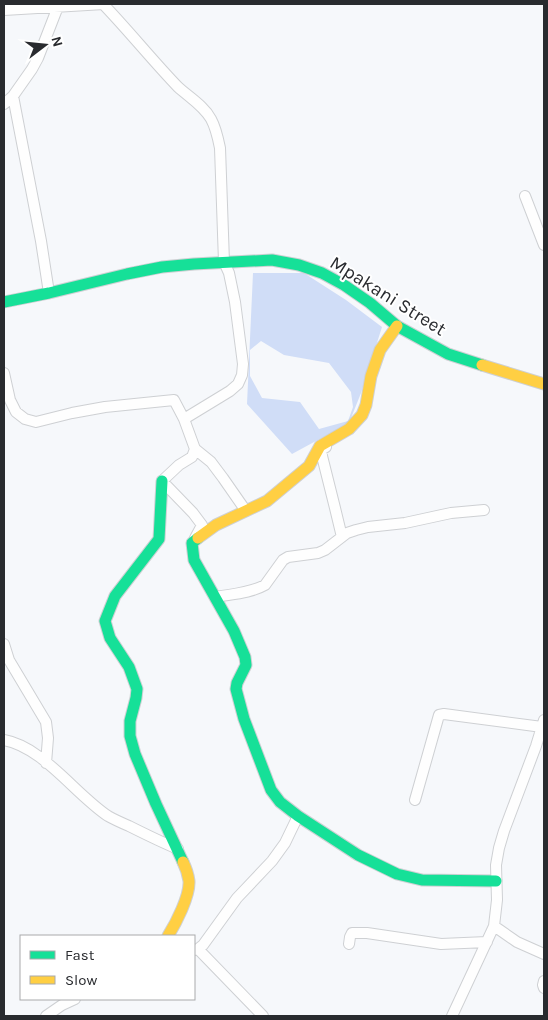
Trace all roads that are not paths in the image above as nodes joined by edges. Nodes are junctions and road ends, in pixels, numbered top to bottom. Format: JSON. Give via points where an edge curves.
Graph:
{"nodes":[{"id":1,"x":104,"y":4,"type":"edge"},
{"id":2,"x":58,"y":5,"type":"edge"},
{"id":3,"x":4,"y":10,"type":"edge"},
{"id":4,"x":13,"y":96,"type":"junction"},
{"id":5,"x":4,"y":104,"type":"edge"},
{"id":6,"x":526,"y":196,"type":"dead end"},
{"id":7,"x":544,"y":245,"type":"edge"},
{"id":8,"x":224,"y":262,"type":"junction"},
{"id":9,"x":49,"y":293,"type":"junction"},
{"id":10,"x":4,"y":302,"type":"edge"},
{"id":11,"x":398,"y":326,"type":"junction"},
{"id":12,"x":4,"y":373,"type":"edge"},
{"id":13,"x":544,"y":384,"type":"edge"},
{"id":14,"x":367,"y":414,"type":"dead end"},
{"id":15,"x":184,"y":419,"type":"junction"},
{"id":16,"x":195,"y":449,"type":"junction"},
{"id":17,"x":162,"y":481,"type":"junction"},
{"id":18,"x":484,"y":510,"type":"dead end"},
{"id":19,"x":246,"y":511,"type":"junction"},
{"id":20,"x":342,"y":537,"type":"junction"},
{"id":21,"x":192,"y":543,"type":"junction"},
{"id":22,"x":216,"y":597,"type":"junction"},
{"id":23,"x":4,"y":644,"type":"edge"},
{"id":24,"x":543,"y":723,"type":"edge"},
{"id":25,"x":4,"y":740,"type":"edge"},
{"id":26,"x":540,"y":746,"type":"edge"},
{"id":27,"x":46,"y":762,"type":"junction"},
{"id":28,"x":415,"y":800,"type":"dead end"},
{"id":29,"x":298,"y":816,"type":"junction"},
{"id":30,"x":178,"y":849,"type":"junction"},
{"id":31,"x":496,"y":881,"type":"junction"},
{"id":32,"x":494,"y":926,"type":"junction"},
{"id":33,"x":169,"y":935,"type":"edge"},
{"id":34,"x":487,"y":942,"type":"junction"},
{"id":35,"x":350,"y":944,"type":"dead end"},
{"id":36,"x":196,"y":949,"type":"edge"},
{"id":37,"x":544,"y":954,"type":"edge"},
{"id":38,"x":544,"y":981,"type":"edge"},
{"id":39,"x":544,"y":988,"type":"edge"},
{"id":40,"x":73,"y":1000,"type":"edge"},
{"id":41,"x":46,"y":1016,"type":"edge"},
{"id":42,"x":263,"y":1016,"type":"edge"},
{"id":43,"x":452,"y":1016,"type":"edge"}],
"edges":[{"from":1,"to":2,"type":"street"},
{"from":1,"to":8,"type":"street","via":[[179,88],[211,118],[220,148]]},
{"from":2,"to":3,"type":"street"},
{"from":2,"to":4,"type":"street","via":[[38,58]]},
{"from":4,"to":5,"type":"street"},
{"from":4,"to":9,"type":"street"},
{"from":6,"to":7,"type":"street"},
{"from":8,"to":9,"type":"street","name":"Mpakani Street","via":[[128,274]]},
{"from":8,"to":11,"type":"street","name":"Mpakani Street","via":[[272,260],[322,273],[370,303]]},
{"from":8,"to":15,"type":"street","via":[[235,302],[242,375],[230,391]]},
{"from":9,"to":10,"type":"street","name":"Mpakani Street"},
{"from":11,"to":13,"type":"street","name":"Mpakani Street","via":[[448,354]]},
{"from":11,"to":19,"type":"street","via":[[380,350],[362,415],[349,429],[320,446],[309,466],[267,501]]},
{"from":12,"to":15,"type":"street","via":[[16,412],[36,422],[72,412],[174,400]]},
{"from":14,"to":20,"type":"street","via":[[353,432],[321,450]]},
{"from":15,"to":16,"type":"street"},
{"from":16,"to":17,"type":"street","via":[[192,456]]},
{"from":16,"to":19,"type":"street","via":[[211,462]]},
{"from":17,"to":21,"type":"street","via":[[202,525]]},
{"from":17,"to":30,"type":"street","via":[[158,540],[115,596],[105,621],[110,638],[129,667],[136,689],[130,721],[135,754]]},
{"from":18,"to":20,"type":"street","via":[[368,527]]},
{"from":19,"to":21,"type":"street","via":[[216,525]]},
{"from":20,"to":22,"type":"street","via":[[318,553],[282,560],[261,587]]},
{"from":21,"to":22,"type":"street","via":[[194,560]]},
{"from":22,"to":29,"type":"street","via":[[245,657],[246,665],[236,689],[244,719],[271,790]]},
{"from":23,"to":27,"type":"street","via":[[9,660],[46,722]]},
{"from":24,"to":26,"type":"street"},
{"from":24,"to":28,"type":"street","via":[[439,715]]},
{"from":25,"to":27,"type":"street","via":[[21,745]]},
{"from":26,"to":31,"type":"street","via":[[504,831],[496,865]]},
{"from":27,"to":30,"type":"street","via":[[109,816]]},
{"from":29,"to":31,"type":"street","via":[[358,855],[397,874],[422,880]]},
{"from":29,"to":36,"type":"street","via":[[272,861]]},
{"from":30,"to":33,"type":"street","via":[[189,882],[179,916]]},
{"from":31,"to":32,"type":"street"},
{"from":32,"to":34,"type":"street"},
{"from":32,"to":37,"type":"street","via":[[510,938]]},
{"from":34,"to":35,"type":"street","via":[[441,944],[352,933]]},
{"from":34,"to":43,"type":"street"},
{"from":36,"to":42,"type":"street"},
{"from":38,"to":39,"type":"street"},
{"from":40,"to":41,"type":"street"}]}
